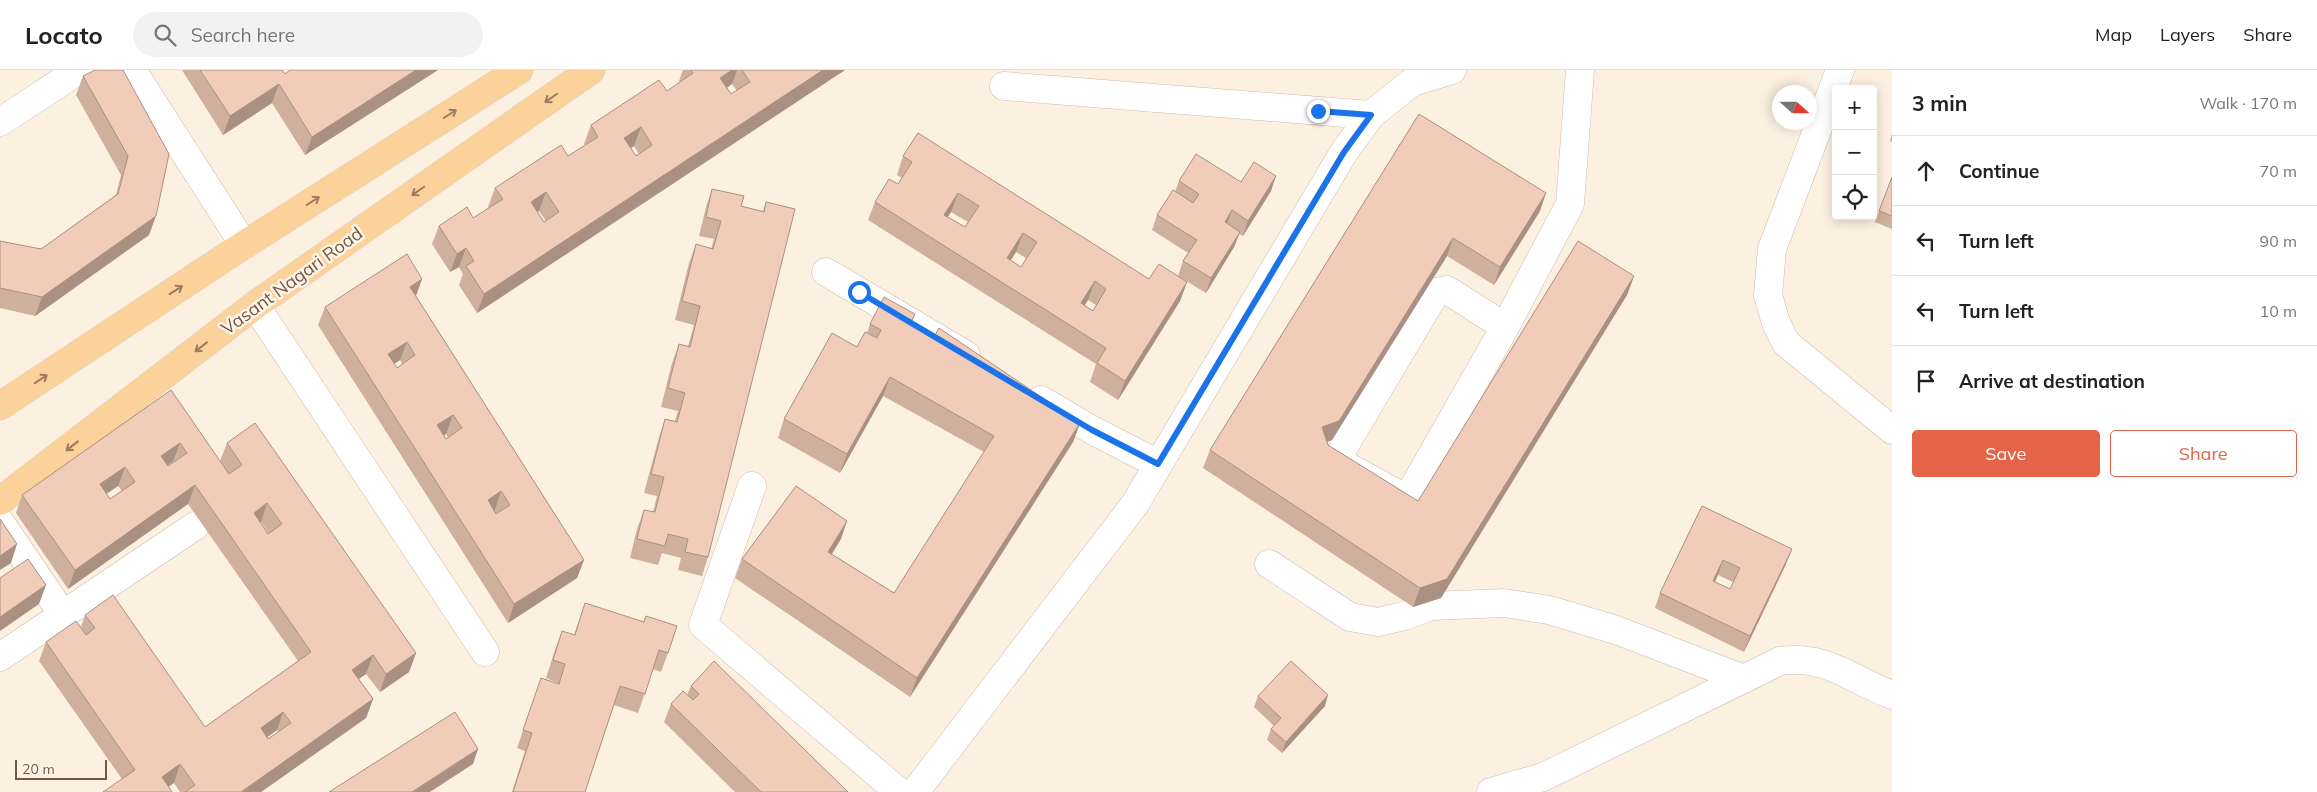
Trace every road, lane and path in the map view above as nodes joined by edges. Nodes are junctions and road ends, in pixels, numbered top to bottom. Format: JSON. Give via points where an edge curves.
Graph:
{"nodes":[{"id":1,"x":79,"y":70,"type":"edge"},
{"id":2,"x":132,"y":70,"type":"edge"},
{"id":3,"x":519,"y":70,"type":"edge"},
{"id":4,"x":591,"y":70,"type":"edge"},
{"id":5,"x":1580,"y":70,"type":"edge"},
{"id":6,"x":1840,"y":70,"type":"edge"},
{"id":7,"x":1441,"y":72,"type":"edge"},
{"id":8,"x":1004,"y":86,"type":"dead end"},
{"id":9,"x":1371,"y":115,"type":"junction"},
{"id":10,"x":0,"y":122,"type":"edge"},
{"id":11,"x":244,"y":245,"type":"junction"},
{"id":12,"x":826,"y":272,"type":"dead end"},
{"id":13,"x":255,"y":305,"type":"junction"},
{"id":14,"x":1505,"y":327,"type":"junction"},
{"id":15,"x":989,"y":369,"type":"edge"},
{"id":16,"x":1024,"y":389,"type":"edge"},
{"id":17,"x":1,"y":404,"type":"edge"},
{"id":18,"x":1892,"y":430,"type":"edge"},
{"id":19,"x":1158,"y":464,"type":"junction"},
{"id":20,"x":752,"y":486,"type":"dead end"},
{"id":21,"x":0,"y":501,"type":"edge"},
{"id":22,"x":0,"y":522,"type":"edge"},
{"id":23,"x":195,"y":526,"type":"dead end"},
{"id":24,"x":1269,"y":564,"type":"dead end"},
{"id":25,"x":63,"y":615,"type":"junction"},
{"id":26,"x":485,"y":652,"type":"dead end"},
{"id":27,"x":0,"y":657,"type":"edge"},
{"id":28,"x":1744,"y":679,"type":"junction"},
{"id":29,"x":1892,"y":695,"type":"edge"},
{"id":30,"x":898,"y":792,"type":"edge"},
{"id":31,"x":915,"y":792,"type":"edge"},
{"id":32,"x":1491,"y":792,"type":"edge"}],
"edges":[{"from":1,"to":10,"type":"street"},
{"from":2,"to":11,"type":"street"},
{"from":11,"to":3,"type":"main road","one_way":true},
{"from":4,"to":13,"type":"main road","name":"Vasant Nagari Road","one_way":true},
{"from":5,"to":14,"type":"street","via":[[1570,204]]},
{"from":6,"to":18,"type":"street","via":[[1772,249],[1768,295],[1786,343]]},
{"from":7,"to":9,"type":"street","via":[[1412,82]]},
{"from":8,"to":9,"type":"street"},
{"from":9,"to":19,"type":"street","via":[[1344,152]]},
{"from":17,"to":11,"type":"main road","one_way":true},
{"from":12,"to":15,"type":"street"},
{"from":13,"to":21,"type":"main road","name":"Vasant Nagari Road","one_way":true},
{"from":13,"to":26,"type":"street"},
{"from":14,"to":14,"type":"street","via":[[1411,492],[1399,495],[1343,464],[1343,448],[1436,292],[1447,290]]},
{"from":16,"to":19,"type":"street","via":[[1092,430]]},
{"from":19,"to":31,"type":"street","via":[[1135,504]]},
{"from":20,"to":30,"type":"street","via":[[703,625]]},
{"from":22,"to":25,"type":"street"},
{"from":23,"to":25,"type":"street"},
{"from":24,"to":28,"type":"street","via":[[1350,617],[1378,622],[1431,606],[1504,602],[1549,610],[1616,630]]},
{"from":25,"to":27,"type":"street"},
{"from":28,"to":29,"type":"street","via":[[1780,661],[1797,659],[1822,662]]},
{"from":28,"to":32,"type":"street","via":[[1543,777]]}]}
